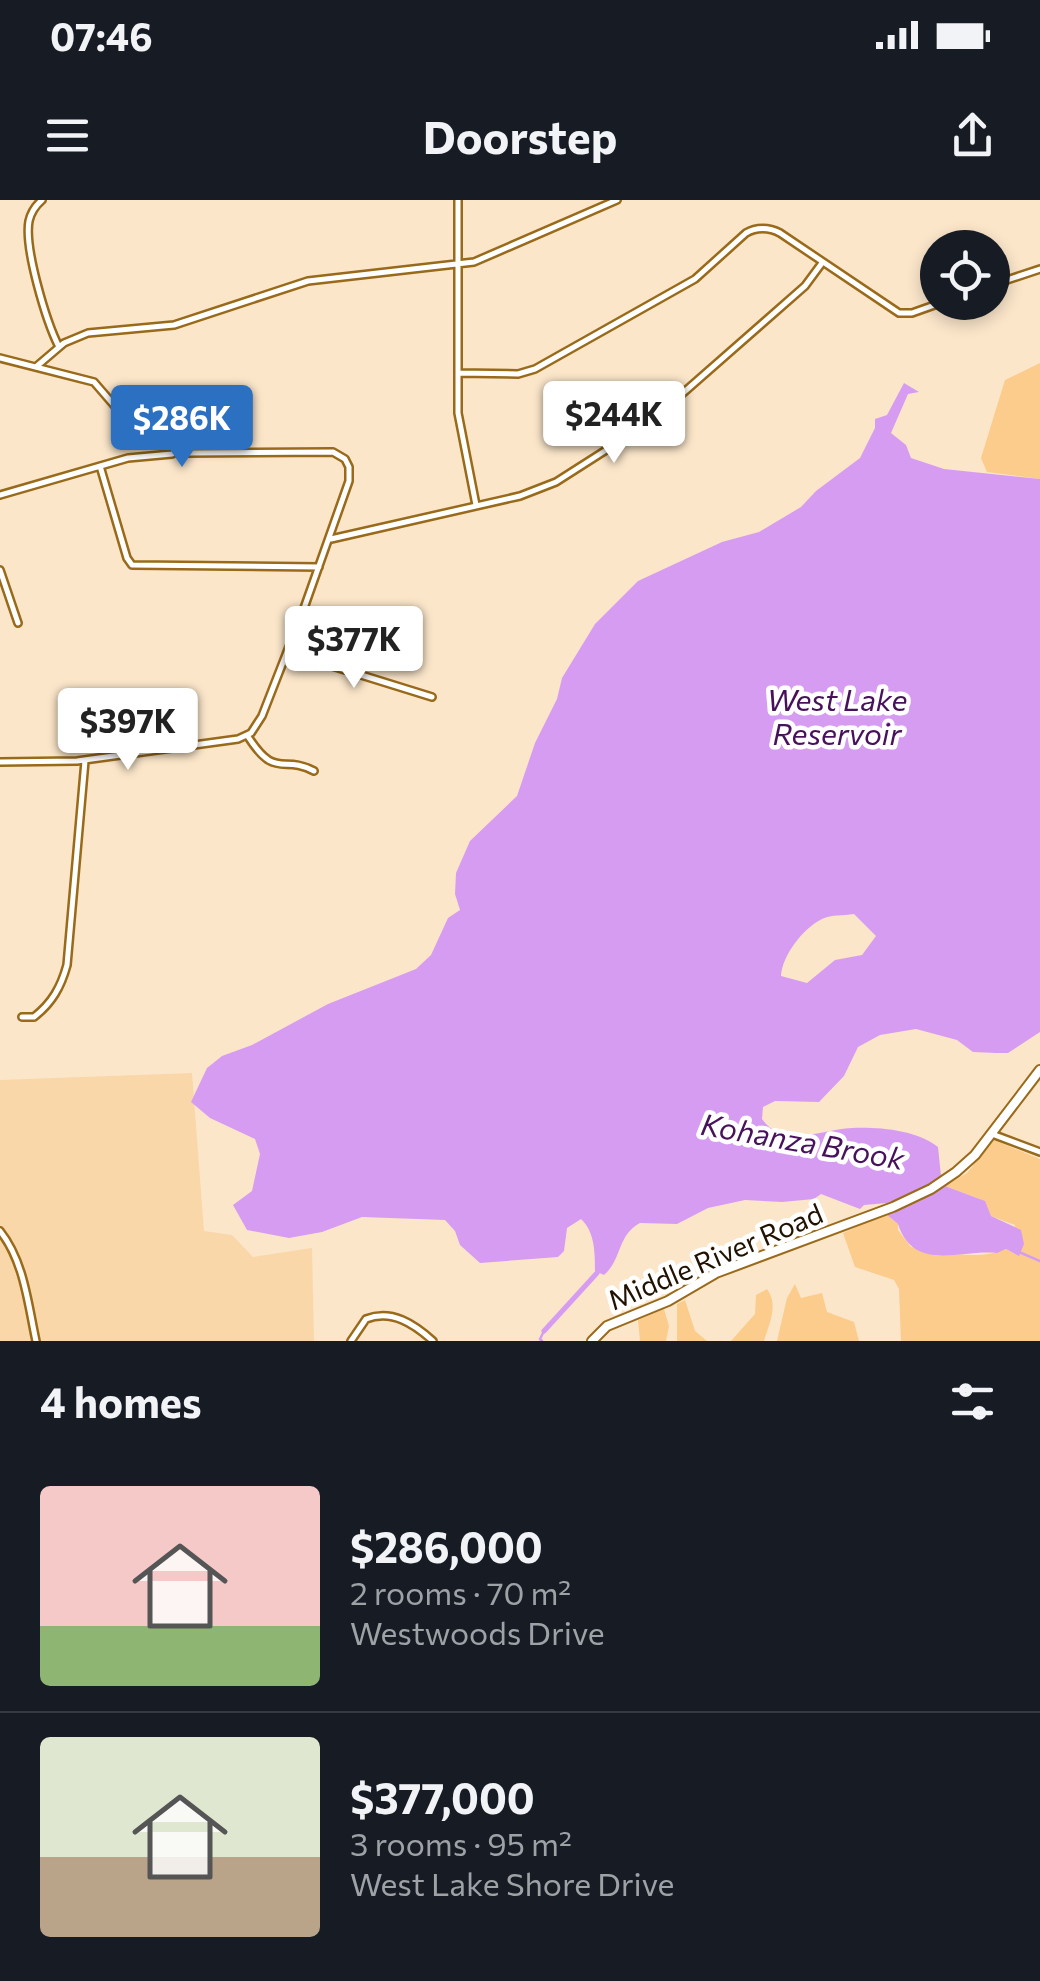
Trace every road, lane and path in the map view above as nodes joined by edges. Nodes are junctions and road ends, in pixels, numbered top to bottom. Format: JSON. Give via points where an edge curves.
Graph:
{"nodes":[{"id":1,"x":42,"y":200,"type":"edge"},
{"id":2,"x":458,"y":200,"type":"edge"},
{"id":3,"x":617,"y":200,"type":"edge"},
{"id":4,"x":822,"y":263,"type":"junction"},
{"id":5,"x":458,"y":266,"type":"junction"},
{"id":6,"x":1040,"y":269,"type":"edge"},
{"id":7,"x":1010,"y":279,"type":"edge"},
{"id":8,"x":920,"y":309,"type":"edge"},
{"id":9,"x":58,"y":346,"type":"junction"},
{"id":10,"x":0,"y":358,"type":"edge"},
{"id":11,"x":36,"y":367,"type":"junction"},
{"id":12,"x":458,"y":374,"type":"junction"},
{"id":13,"x":180,"y":450,"type":"junction"},
{"id":14,"x":100,"y":466,"type":"junction"},
{"id":15,"x":0,"y":495,"type":"edge"},
{"id":16,"x":476,"y":506,"type":"junction"},
{"id":17,"x":331,"y":538,"type":"junction"},
{"id":18,"x":320,"y":567,"type":"junction"},
{"id":19,"x":0,"y":570,"type":"edge"},
{"id":20,"x":18,"y":623,"type":"dead end"},
{"id":21,"x":288,"y":652,"type":"junction"},
{"id":22,"x":432,"y":697,"type":"dead end"},
{"id":23,"x":247,"y":736,"type":"junction"},
{"id":24,"x":85,"y":760,"type":"junction"},
{"id":25,"x":0,"y":762,"type":"edge"},
{"id":26,"x":314,"y":771,"type":"dead end"},
{"id":27,"x":22,"y":1017,"type":"dead end"},
{"id":28,"x":1040,"y":1070,"type":"edge"},
{"id":29,"x":992,"y":1134,"type":"junction"},
{"id":30,"x":1040,"y":1152,"type":"edge"},
{"id":31,"x":0,"y":1231,"type":"edge"},
{"id":32,"x":36,"y":1341,"type":"edge"},
{"id":33,"x":351,"y":1341,"type":"edge"},
{"id":34,"x":433,"y":1341,"type":"edge"},
{"id":35,"x":592,"y":1341,"type":"edge"}],
"edges":[{"from":1,"to":9,"type":"street","via":[[28,233]]},
{"from":2,"to":5,"type":"street"},
{"from":3,"to":5,"type":"street"},
{"from":4,"to":8,"type":"street","via":[[903,314]]},
{"from":4,"to":12,"type":"street","via":[[776,230],[749,231],[695,279],[535,368]]},
{"from":4,"to":16,"type":"street","via":[[805,286],[650,422],[545,487]]},
{"from":5,"to":9,"type":"street","via":[[303,282],[178,324],[88,333]]},
{"from":5,"to":12,"type":"street"},
{"from":6,"to":7,"type":"street"},
{"from":9,"to":11,"type":"street"},
{"from":10,"to":11,"type":"street"},
{"from":11,"to":13,"type":"street","via":[[94,382],[121,416]]},
{"from":12,"to":16,"type":"street","via":[[459,425]]},
{"from":13,"to":14,"type":"street"},
{"from":13,"to":17,"type":"street","via":[[340,454],[350,477]]},
{"from":14,"to":15,"type":"street"},
{"from":14,"to":18,"type":"street","via":[[132,565]]},
{"from":16,"to":17,"type":"street"},
{"from":17,"to":18,"type":"street"},
{"from":18,"to":21,"type":"street"},
{"from":19,"to":20,"type":"street"},
{"from":21,"to":22,"type":"street"},
{"from":21,"to":23,"type":"street"},
{"from":23,"to":24,"type":"street"},
{"from":23,"to":26,"type":"street","via":[[272,764]]},
{"from":24,"to":25,"type":"street"},
{"from":24,"to":27,"type":"street","via":[[67,965],[47,1006]]},
{"from":28,"to":29,"type":"main road","name":"Middle River Road"},
{"from":29,"to":30,"type":"street"},
{"from":29,"to":35,"type":"main road","name":"Middle River Road","via":[[960,1169],[919,1195],[709,1276],[607,1326]]},
{"from":31,"to":32,"type":"street","via":[[16,1255]]},
{"from":33,"to":34,"type":"street","via":[[366,1319],[382,1315],[408,1322]]}]}
